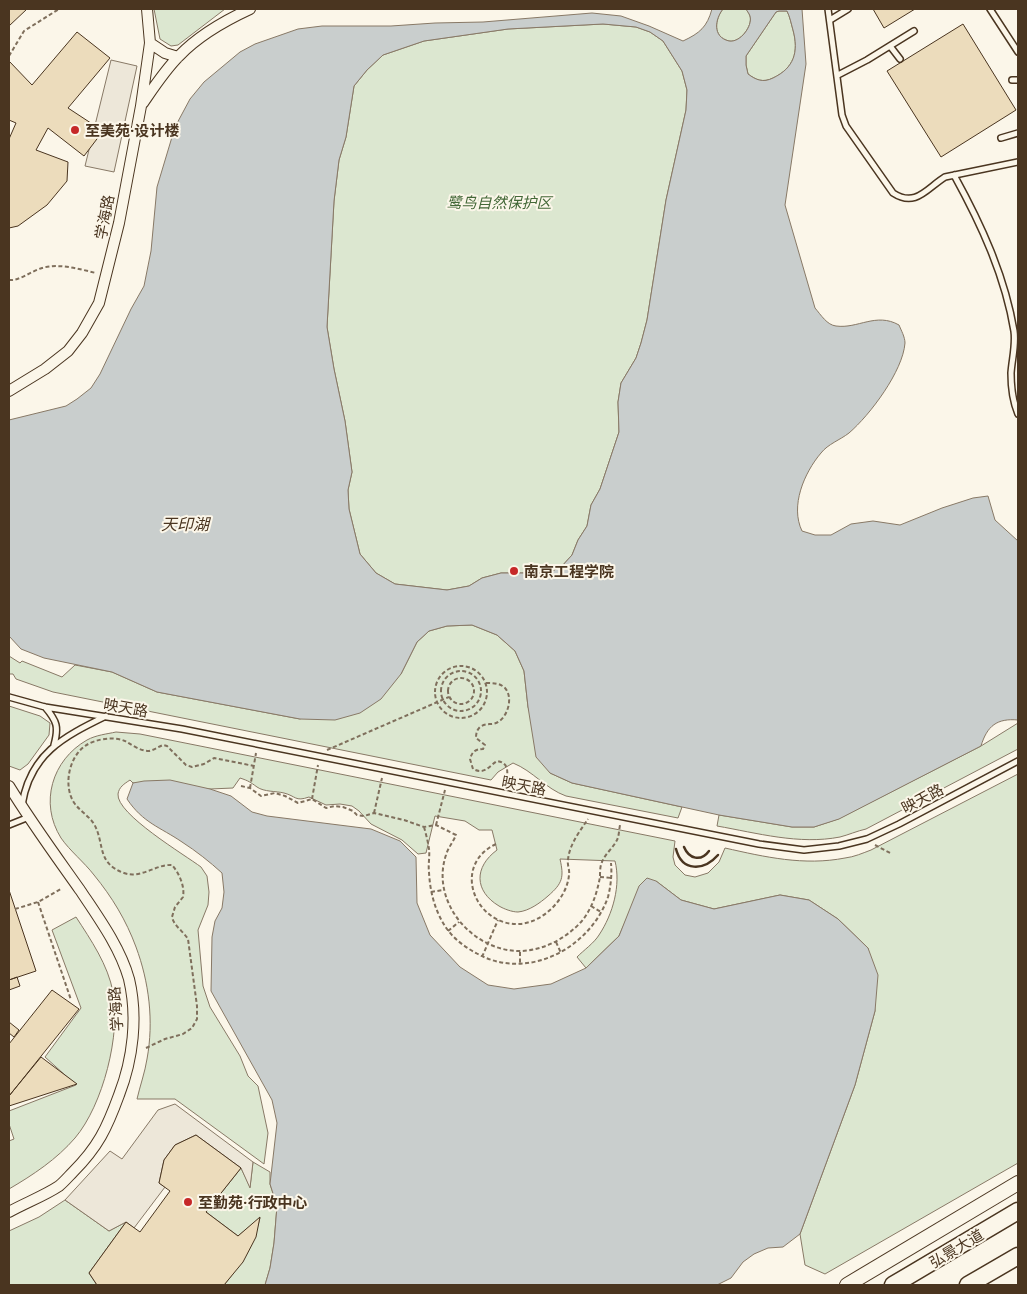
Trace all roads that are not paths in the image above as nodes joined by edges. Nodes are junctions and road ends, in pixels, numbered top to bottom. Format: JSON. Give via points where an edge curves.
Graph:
{"nodes":[{"id":1,"x":147,"y":9,"type":"edge"},
{"id":2,"x":250,"y":9,"type":"edge"},
{"id":3,"x":828,"y":9,"type":"edge"},
{"id":4,"x":848,"y":9,"type":"edge"},
{"id":5,"x":990,"y":9,"type":"edge"},
{"id":6,"x":233,"y":13,"type":"edge"},
{"id":7,"x":830,"y":20,"type":"junction"},
{"id":8,"x":914,"y":31,"type":"dead end"},
{"id":9,"x":150,"y":43,"type":"junction"},
{"id":10,"x":890,"y":46,"type":"junction"},
{"id":11,"x":1018,"y":52,"type":"edge"},
{"id":12,"x":178,"y":57,"type":"junction"},
{"id":13,"x":900,"y":59,"type":"dead end"},
{"id":14,"x":838,"y":75,"type":"junction"},
{"id":15,"x":141,"y":106,"type":"junction"},
{"id":16,"x":1018,"y":132,"type":"edge"},
{"id":17,"x":1001,"y":138,"type":"dead end"},
{"id":18,"x":1018,"y":162,"type":"edge"},
{"id":19,"x":954,"y":175,"type":"junction"},
{"id":20,"x":9,"y":391,"type":"edge"},
{"id":21,"x":1018,"y":414,"type":"edge"},
{"id":22,"x":9,"y":697,"type":"edge"},
{"id":23,"x":45,"y":707,"type":"junction"},
{"id":24,"x":107,"y":716,"type":"junction"},
{"id":25,"x":54,"y":744,"type":"junction"},
{"id":26,"x":1018,"y":761,"type":"edge"},
{"id":27,"x":9,"y":786,"type":"edge"},
{"id":28,"x":22,"y":808,"type":"junction"},
{"id":29,"x":29,"y":817,"type":"junction"},
{"id":30,"x":9,"y":825,"type":"edge"},
{"id":31,"x":1018,"y":1183,"type":"edge"},
{"id":32,"x":1018,"y":1211,"type":"edge"},
{"id":33,"x":9,"y":1212,"type":"edge"},
{"id":34,"x":1018,"y":1256,"type":"edge"},
{"id":35,"x":847,"y":1285,"type":"edge"},
{"id":36,"x":893,"y":1285,"type":"edge"},
{"id":37,"x":968,"y":1285,"type":"edge"}],
"edges":[{"from":1,"to":9,"type":"street","name":"学海路"},
{"from":2,"to":6,"type":"street"},
{"from":3,"to":7,"type":"lane"},
{"from":4,"to":7,"type":"lane"},
{"from":5,"to":11,"type":"lane"},
{"from":6,"to":12,"type":"street"},
{"from":7,"to":14,"type":"lane"},
{"from":8,"to":10,"type":"lane"},
{"from":9,"to":12,"type":"street"},
{"from":9,"to":15,"type":"street","name":"学海路"},
{"from":10,"to":13,"type":"lane"},
{"from":10,"to":14,"type":"lane"},
{"from":12,"to":15,"type":"street"},
{"from":14,"to":19,"type":"lane","via":[[846,126],[893,193],[909,199],[920,196],[936,182]]},
{"from":15,"to":20,"type":"street","name":"学海路","via":[[119,223],[99,303],[68,351]]},
{"from":16,"to":17,"type":"lane"},
{"from":18,"to":19,"type":"lane"},
{"from":19,"to":21,"type":"lane","via":[[980,224],[1002,283],[1014,334],[1013,394]]},
{"from":22,"to":23,"type":"lane","name":"映天路"},
{"from":23,"to":24,"type":"lane","name":"映天路"},
{"from":23,"to":25,"type":"lane","via":[[55,720],[57,733]]},
{"from":24,"to":25,"type":"lane"},
{"from":24,"to":26,"type":"lane","name":"映天路","via":[[715,836],[804,850],[867,839]]},
{"from":25,"to":28,"type":"lane","via":[[32,773],[25,788]]},
{"from":27,"to":28,"type":"street","name":"学海路"},
{"from":28,"to":29,"type":"street","name":"学海路"},
{"from":29,"to":30,"type":"lane"},
{"from":29,"to":33,"type":"street","name":"学海路","via":[[97,914],[118,952],[133,1005],[133,1031],[123,1086],[103,1136],[60,1185]]},
{"from":31,"to":35,"type":"street"},
{"from":32,"to":36,"type":"main road","name":"弘景大道"},
{"from":34,"to":37,"type":"main road"}]}
